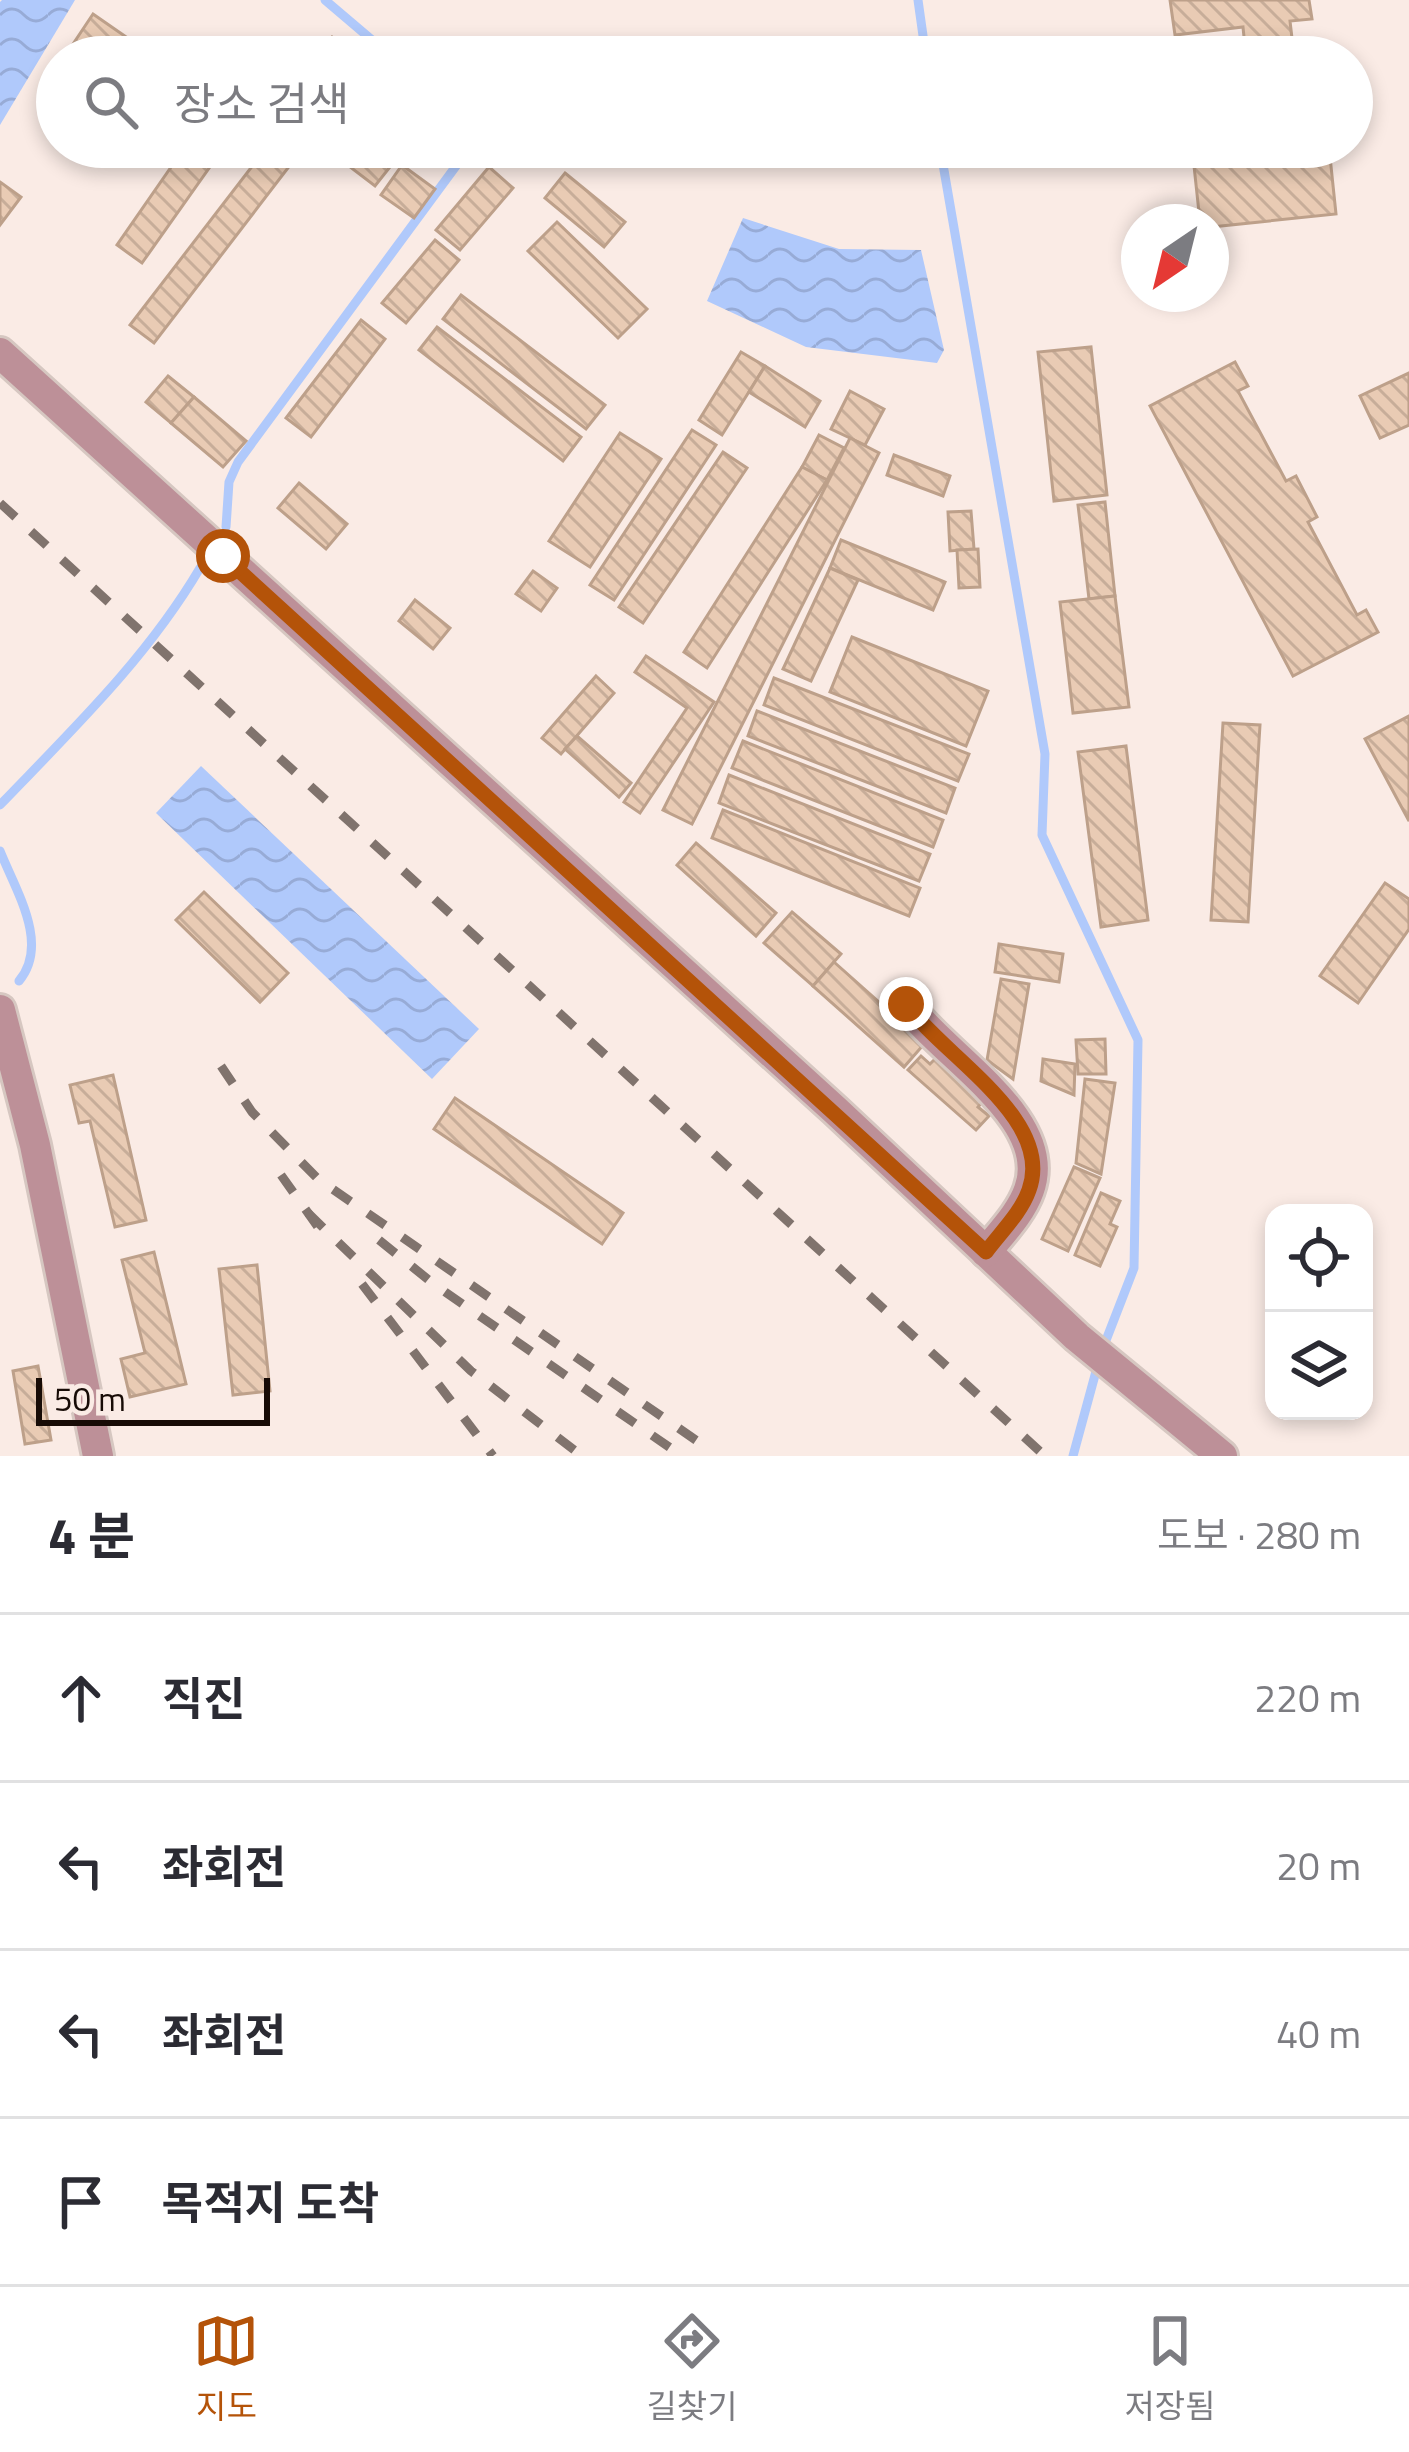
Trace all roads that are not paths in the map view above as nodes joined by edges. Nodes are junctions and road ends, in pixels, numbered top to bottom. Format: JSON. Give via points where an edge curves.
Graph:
{"nodes":[{"id":1,"x":0,"y":353,"type":"edge"},
{"id":2,"x":906,"y":1004,"type":"dead end"},
{"id":3,"x":0,"y":1010,"type":"edge"},
{"id":4,"x":986,"y":1252,"type":"junction"},
{"id":5,"x":98,"y":1456,"type":"edge"},
{"id":6,"x":1222,"y":1456,"type":"edge"}],
"edges":[{"from":1,"to":4,"type":"street"},
{"from":2,"to":4,"type":"street","via":[[928,1035],[1000,1099],[1033,1150],[1029,1192]]},
{"from":3,"to":5,"type":"street"},
{"from":4,"to":6,"type":"street"}]}
